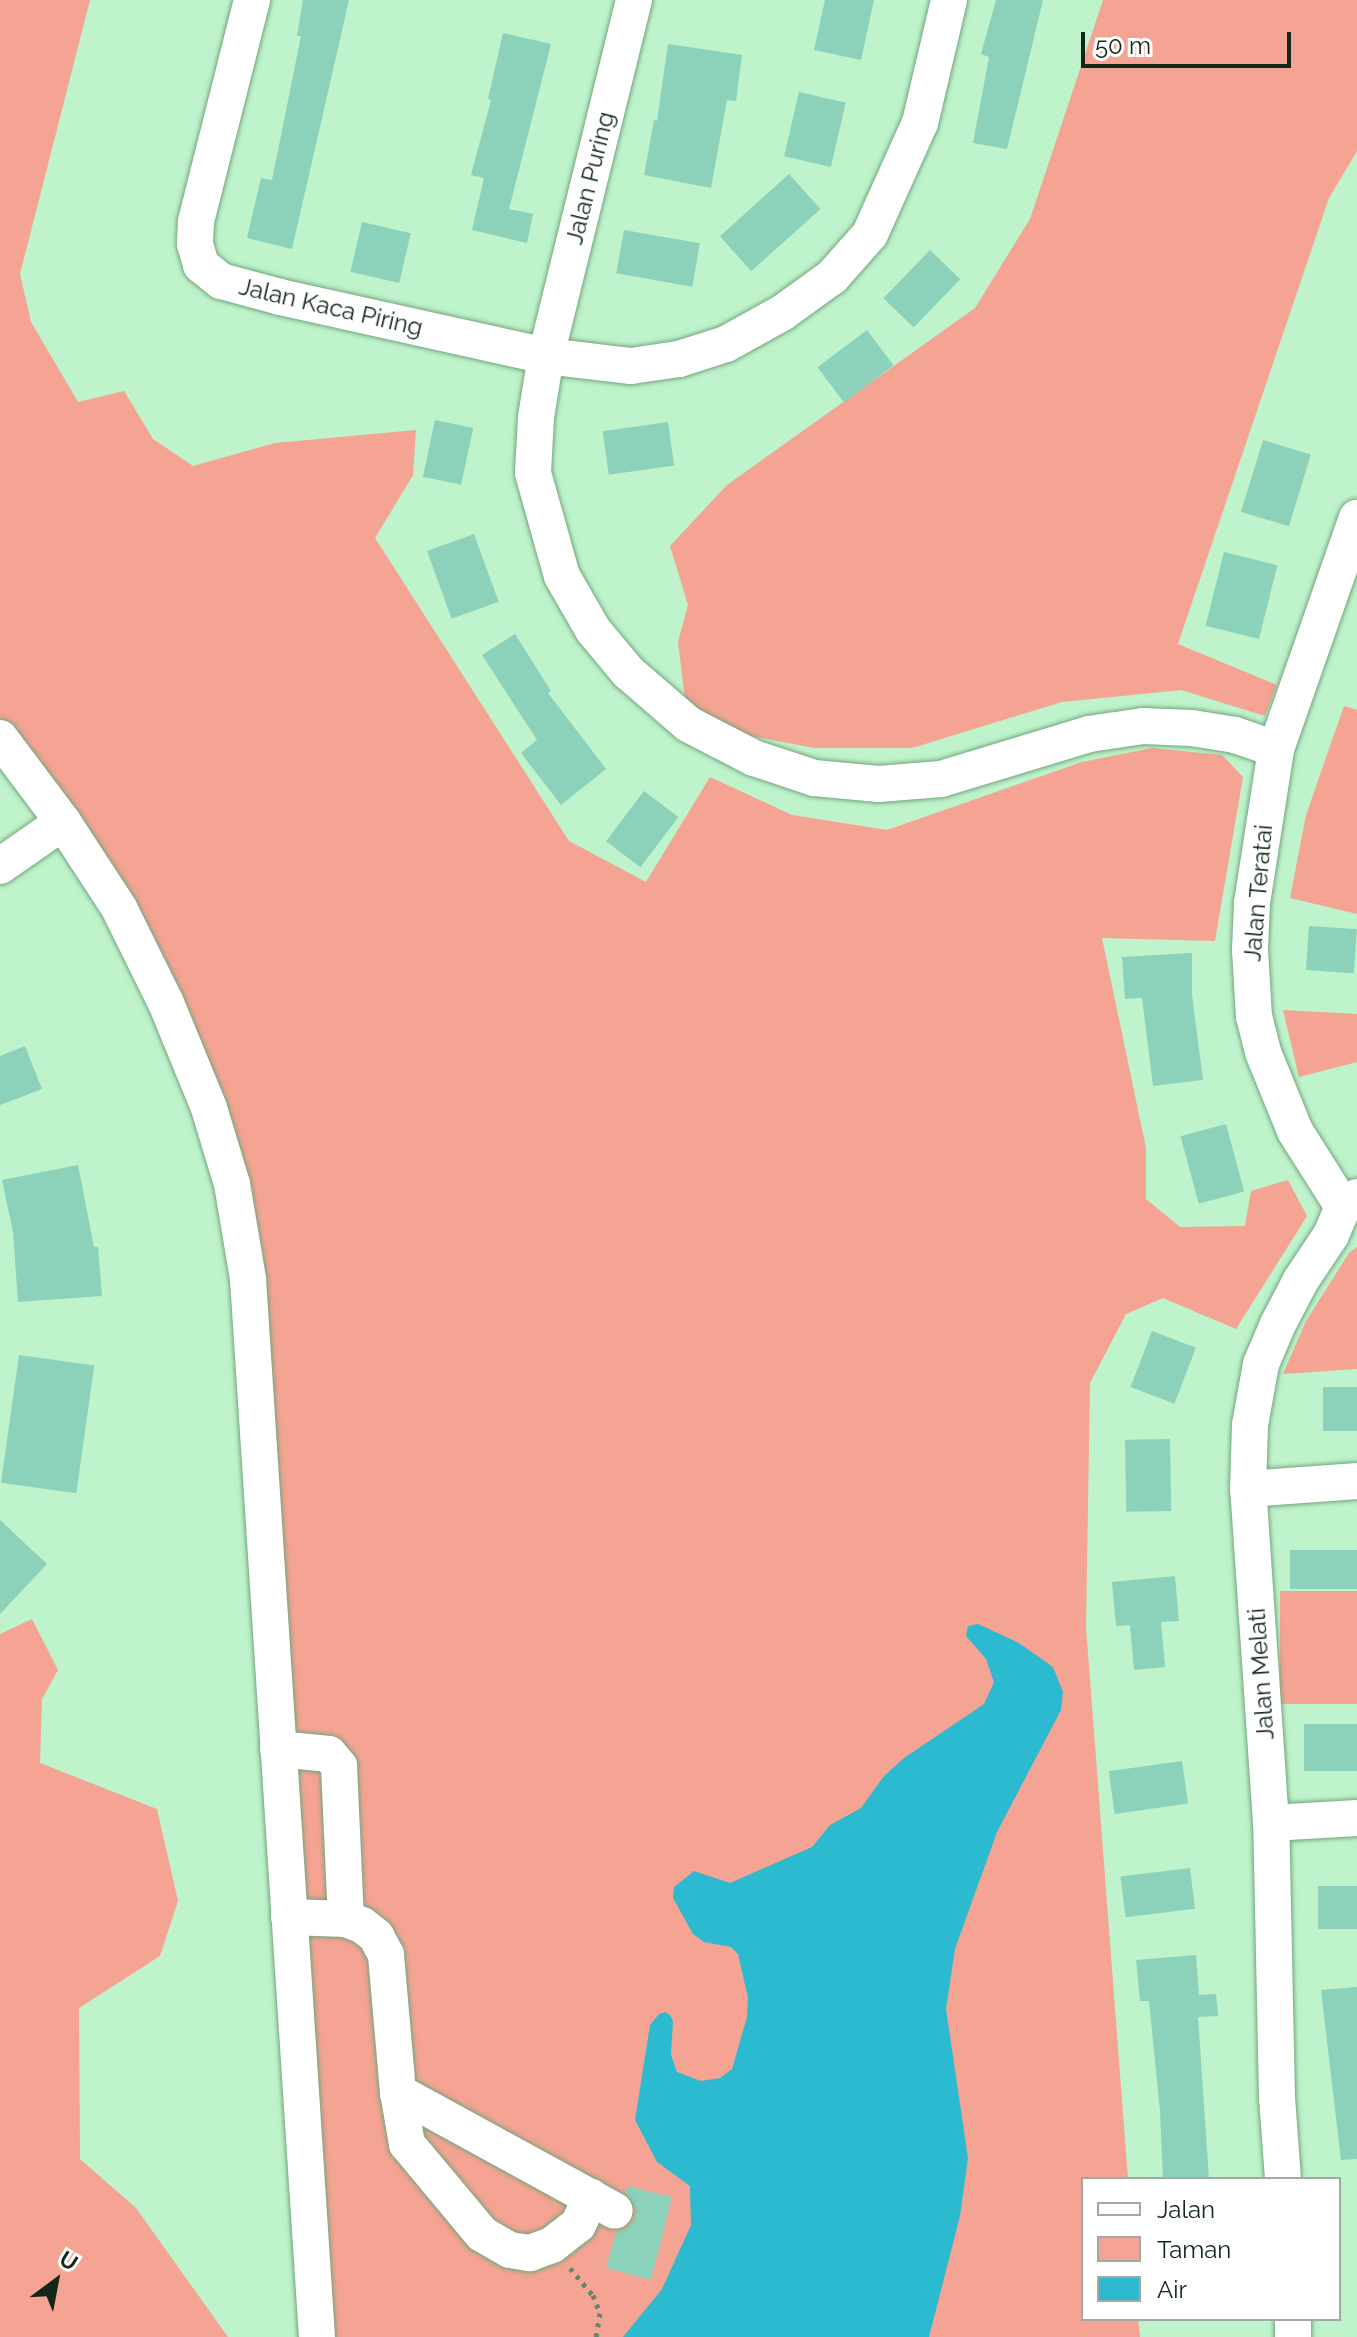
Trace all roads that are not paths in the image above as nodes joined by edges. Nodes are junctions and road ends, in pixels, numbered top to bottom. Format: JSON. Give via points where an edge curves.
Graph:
{"nodes":[{"id":1,"x":252,"y":0,"type":"edge"},
{"id":2,"x":634,"y":0,"type":"edge"},
{"id":3,"x":949,"y":0,"type":"edge"},
{"id":4,"x":546,"y":356,"type":"junction"},
{"id":5,"x":1357,"y":518,"type":"edge"},
{"id":6,"x":0,"y":738,"type":"edge"},
{"id":7,"x":1276,"y":749,"type":"junction"},
{"id":8,"x":63,"y":822,"type":"junction"},
{"id":9,"x":0,"y":866,"type":"edge"},
{"id":10,"x":1350,"y":1202,"type":"edge"},
{"id":11,"x":1357,"y":1481,"type":"edge"},
{"id":12,"x":1248,"y":1489,"type":"junction"},
{"id":13,"x":278,"y":1749,"type":"junction"},
{"id":14,"x":1357,"y":1818,"type":"edge"},
{"id":15,"x":1271,"y":1823,"type":"junction"},
{"id":16,"x":289,"y":1917,"type":"junction"},
{"id":17,"x":346,"y":1919,"type":"junction"},
{"id":18,"x":398,"y":2092,"type":"junction"},
{"id":19,"x":1283,"y":2177,"type":"edge"},
{"id":20,"x":317,"y":2337,"type":"edge"}],
"edges":[{"from":1,"to":4,"type":"street","name":"Jalan Kaca Piring","via":[[196,222],[201,265],[221,281],[280,297]]},
{"from":2,"to":4,"type":"street","name":"Jalan Puring"},
{"from":3,"to":4,"type":"street","name":"Jalan Kaca Piring","via":[[910,148],[870,234],[832,277],[726,344],[679,359],[631,366]]},
{"from":4,"to":7,"type":"street","name":"Jalan Puring","via":[[533,473],[562,576],[593,630],[628,672],[688,724],[754,758],[814,778],[879,784],[941,779],[1089,734],[1143,726],[1235,735]]},
{"from":5,"to":7,"type":"street","name":"Jalan Teratai"},
{"from":6,"to":8,"type":"street"},
{"from":7,"to":10,"type":"street","name":"Jalan Teratai","via":[[1252,903],[1254,1017],[1295,1131]]},
{"from":8,"to":9,"type":"street"},
{"from":8,"to":13,"type":"street","via":[[119,908],[166,1003],[209,1108],[232,1184],[248,1279]]},
{"from":10,"to":12,"type":"street","name":"Jalan Melati","via":[[1301,1280],[1261,1364],[1250,1425]]},
{"from":11,"to":12,"type":"street"},
{"from":12,"to":15,"type":"street","name":"Jalan Melati"},
{"from":13,"to":16,"type":"street"},
{"from":13,"to":17,"type":"street","via":[[329,1754],[339,1766]]},
{"from":14,"to":15,"type":"street"},
{"from":15,"to":19,"type":"street","name":"Jalan Melati"},
{"from":16,"to":17,"type":"street"},
{"from":16,"to":20,"type":"street"},
{"from":17,"to":18,"type":"street","via":[[376,1936],[386,1955]]},
{"from":18,"to":18,"type":"street","via":[[407,2144],[482,2234],[510,2250],[530,2253],[552,2245],[603,2204]]}]}
